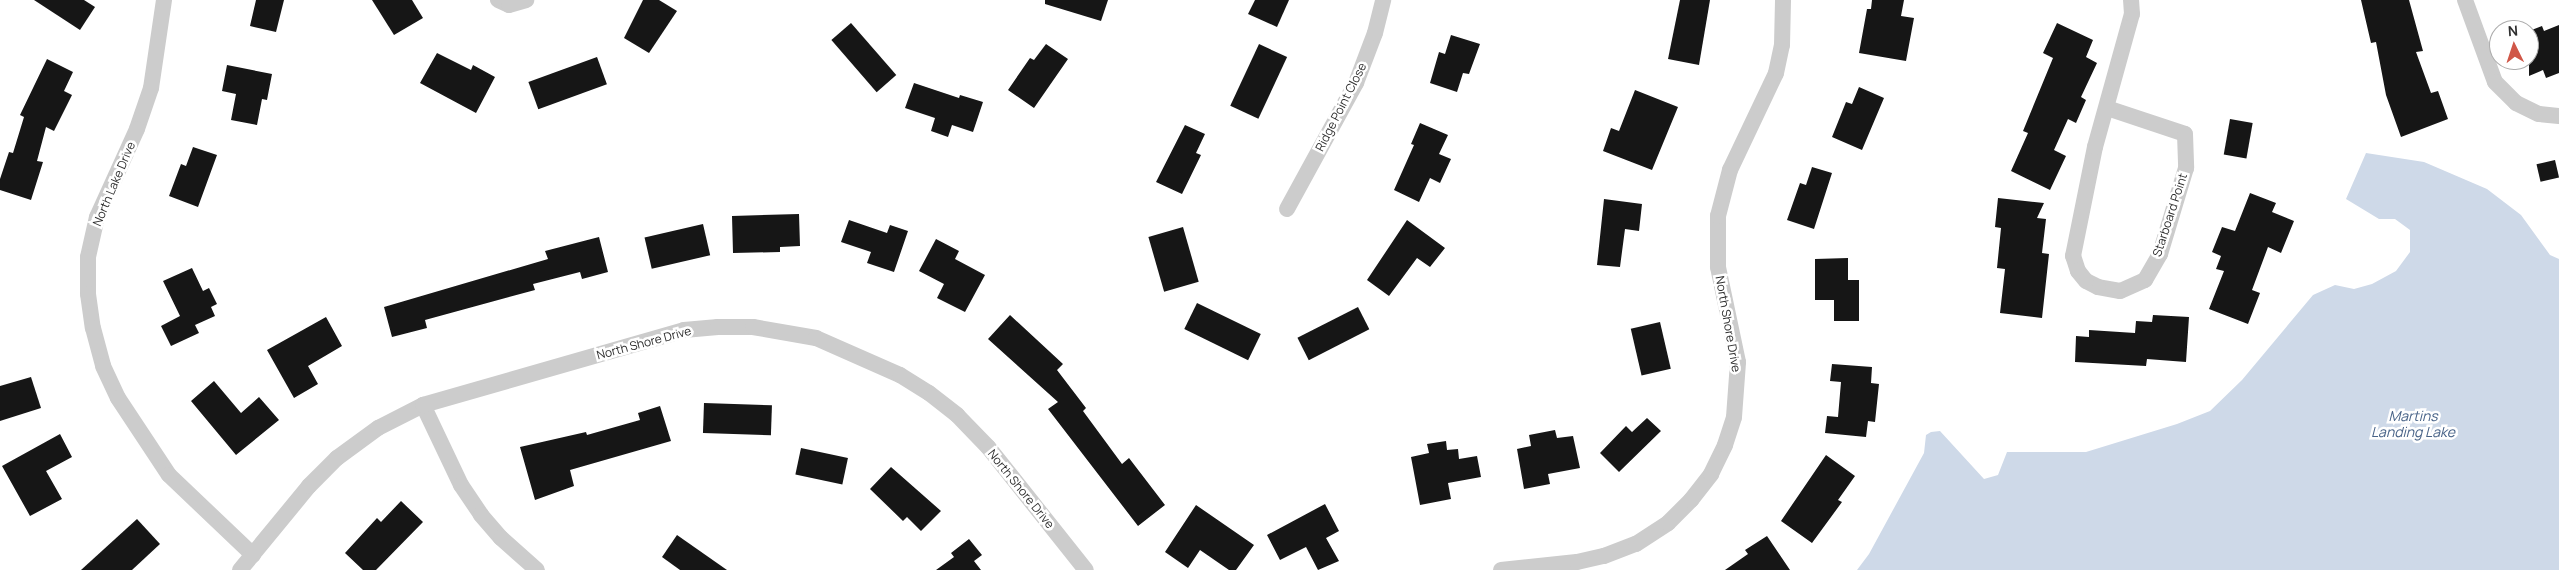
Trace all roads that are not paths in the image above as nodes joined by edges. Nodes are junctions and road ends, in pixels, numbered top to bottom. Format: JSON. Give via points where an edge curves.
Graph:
{"nodes":[{"id":1,"x":164,"y":0,"type":"edge"},
{"id":2,"x":498,"y":0,"type":"edge"},
{"id":3,"x":526,"y":0,"type":"edge"},
{"id":4,"x":1383,"y":0,"type":"edge"},
{"id":5,"x":1783,"y":0,"type":"edge"},
{"id":6,"x":2131,"y":0,"type":"edge"},
{"id":7,"x":2465,"y":0,"type":"edge"},
{"id":8,"x":2107,"y":108,"type":"junction"},
{"id":9,"x":2559,"y":116,"type":"edge"},
{"id":10,"x":1287,"y":209,"type":"dead end"},
{"id":11,"x":423,"y":405,"type":"junction"},
{"id":12,"x":253,"y":555,"type":"junction"},
{"id":13,"x":240,"y":570,"type":"edge"},
{"id":14,"x":537,"y":570,"type":"edge"},
{"id":15,"x":1086,"y":570,"type":"edge"},
{"id":16,"x":1501,"y":570,"type":"edge"}],
"edges":[{"from":1,"to":12,"type":"street","name":"North Lake Drive","via":[[151,88],[137,129],[97,217],[88,257],[88,294],[93,328],[118,398],[169,476]]},
{"from":2,"to":3,"type":"street","via":[[509,5]]},
{"from":4,"to":10,"type":"street","name":"Ridge Point Close","via":[[1356,84]]},
{"from":5,"to":16,"type":"street","name":"North Shore Drive","via":[[1782,44],[1776,73],[1730,170],[1718,216],[1718,267],[1738,362],[1734,417],[1722,452],[1691,500],[1668,523],[1636,544],[1577,562]]},
{"from":6,"to":8,"type":"street","name":"Starboard Point","via":[[2132,14]]},
{"from":7,"to":9,"type":"street","via":[[2495,82],[2516,103],[2539,114]]},
{"from":8,"to":8,"type":"street","name":"Starboard Point","via":[[2095,147],[2072,256],[2086,281],[2120,291],[2145,280],[2160,254],[2186,168],[2185,134]]},
{"from":11,"to":12,"type":"street","name":"North Shore Drive","via":[[378,428],[337,458],[309,486]]},
{"from":11,"to":14,"type":"street","via":[[461,485],[481,515]]},
{"from":11,"to":15,"type":"street","name":"North Shore Drive","via":[[684,330],[753,327],[816,338],[900,374],[957,415],[988,447]]},
{"from":12,"to":13,"type":"street","name":"North Shore Drive"}]}
